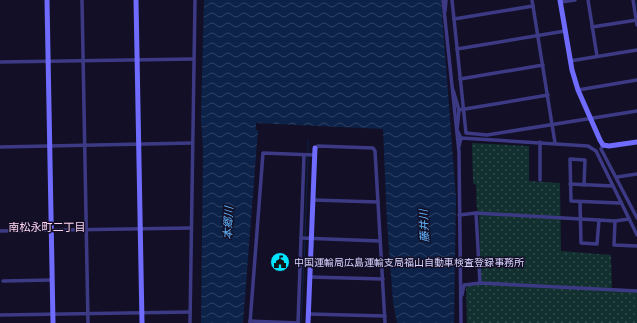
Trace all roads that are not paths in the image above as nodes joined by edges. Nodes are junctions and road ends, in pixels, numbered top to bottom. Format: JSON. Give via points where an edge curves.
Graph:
{"nodes":[{"id":1,"x":47,"y":0,"type":"edge"},
{"id":2,"x":82,"y":0,"type":"edge"},
{"id":3,"x":136,"y":0,"type":"edge"},
{"id":4,"x":195,"y":0,"type":"edge"},
{"id":5,"x":443,"y":0,"type":"edge"},
{"id":6,"x":446,"y":0,"type":"edge"},
{"id":7,"x":452,"y":0,"type":"edge"},
{"id":8,"x":532,"y":0,"type":"edge"},
{"id":9,"x":575,"y":0,"type":"edge"},
{"id":10,"x":588,"y":0,"type":"edge"},
{"id":11,"x":633,"y":0,"type":"edge"},
{"id":12,"x":561,"y":1,"type":"edge"},
{"id":13,"x":533,"y":6,"type":"junction"},
{"id":14,"x":444,"y":14,"type":"junction"},
{"id":15,"x":454,"y":19,"type":"junction"},
{"id":16,"x":637,"y":20,"type":"edge"},
{"id":17,"x":637,"y":25,"type":"edge"},
{"id":18,"x":592,"y":27,"type":"junction"},
{"id":19,"x":565,"y":31,"type":"junction"},
{"id":20,"x":538,"y":36,"type":"junction"},
{"id":21,"x":457,"y":49,"type":"junction"},
{"id":22,"x":637,"y":50,"type":"edge"},
{"id":23,"x":597,"y":56,"type":"junction"},
{"id":24,"x":137,"y":59,"type":"junction"},
{"id":25,"x":193,"y":59,"type":"junction"},
{"id":26,"x":83,"y":60,"type":"junction"},
{"id":27,"x":49,"y":61,"type":"junction"},
{"id":28,"x":570,"y":61,"type":"junction"},
{"id":29,"x":0,"y":62,"type":"edge"},
{"id":30,"x":543,"y":65,"type":"junction"},
{"id":31,"x":460,"y":79,"type":"junction"},
{"id":32,"x":637,"y":80,"type":"edge"},
{"id":33,"x":452,"y":90,"type":"junction"},
{"id":34,"x":578,"y":90,"type":"junction"},
{"id":35,"x":548,"y":95,"type":"junction"},
{"id":36,"x":461,"y":109,"type":"junction"},
{"id":37,"x":637,"y":110,"type":"edge"},
{"id":38,"x":591,"y":118,"type":"junction"},
{"id":39,"x":553,"y":125,"type":"junction"},
{"id":40,"x":456,"y":130,"type":"junction"},
{"id":41,"x":461,"y":138,"type":"junction"},
{"id":42,"x":540,"y":142,"type":"junction"},
{"id":43,"x":637,"y":142,"type":"edge"},
{"id":44,"x":192,"y":143,"type":"junction"},
{"id":45,"x":555,"y":143,"type":"junction"},
{"id":46,"x":139,"y":145,"type":"junction"},
{"id":47,"x":50,"y":146,"type":"junction"},
{"id":48,"x":85,"y":146,"type":"junction"},
{"id":49,"x":0,"y":147,"type":"edge"},
{"id":50,"x":602,"y":147,"type":"junction"},
{"id":51,"x":315,"y":148,"type":"joint"},
{"id":52,"x":596,"y":151,"type":"junction"},
{"id":53,"x":459,"y":152,"type":"junction"},
{"id":54,"x":304,"y":155,"type":"junction"},
{"id":55,"x":314,"y":155,"type":"junction"},
{"id":56,"x":637,"y":174,"type":"edge"},
{"id":57,"x":617,"y":177,"type":"junction"},
{"id":58,"x":540,"y":180,"type":"dead end"},
{"id":59,"x":570,"y":184,"type":"junction"},
{"id":60,"x":584,"y":185,"type":"junction"},
{"id":61,"x":613,"y":186,"type":"junction"},
{"id":62,"x":313,"y":200,"type":"junction"},
{"id":63,"x":378,"y":202,"type":"junction"},
{"id":64,"x":580,"y":202,"type":"junction"},
{"id":65,"x":621,"y":202,"type":"junction"},
{"id":66,"x":637,"y":204,"type":"edge"},
{"id":67,"x":631,"y":205,"type":"junction"},
{"id":68,"x":476,"y":213,"type":"junction"},
{"id":69,"x":459,"y":215,"type":"junction"},
{"id":70,"x":581,"y":218,"type":"junction"},
{"id":71,"x":637,"y":218,"type":"edge"},
{"id":72,"x":629,"y":219,"type":"junction"},
{"id":73,"x":599,"y":220,"type":"junction"},
{"id":74,"x":615,"y":221,"type":"junction"},
{"id":75,"x":140,"y":228,"type":"junction"},
{"id":76,"x":191,"y":228,"type":"junction"},
{"id":77,"x":86,"y":229,"type":"junction"},
{"id":78,"x":52,"y":230,"type":"junction"},
{"id":79,"x":0,"y":231,"type":"edge"},
{"id":80,"x":637,"y":235,"type":"edge"},
{"id":81,"x":301,"y":238,"type":"junction"},
{"id":82,"x":309,"y":238,"type":"junction"},
{"id":83,"x":380,"y":241,"type":"junction"},
{"id":84,"x":637,"y":246,"type":"edge"},
{"id":85,"x":310,"y":277,"type":"junction"},
{"id":86,"x":383,"y":279,"type":"junction"},
{"id":87,"x":3,"y":280,"type":"dead end"},
{"id":88,"x":52,"y":280,"type":"junction"},
{"id":89,"x":480,"y":282,"type":"junction"},
{"id":90,"x":637,"y":290,"type":"edge"},
{"id":91,"x":461,"y":301,"type":"junction"},
{"id":92,"x":190,"y":312,"type":"junction"},
{"id":93,"x":142,"y":313,"type":"junction"},
{"id":94,"x":53,"y":314,"type":"junction"},
{"id":95,"x":88,"y":314,"type":"junction"},
{"id":96,"x":309,"y":314,"type":"junction"},
{"id":97,"x":0,"y":315,"type":"edge"},
{"id":98,"x":384,"y":316,"type":"junction"},
{"id":99,"x":250,"y":322,"type":"edge"},
{"id":100,"x":53,"y":323,"type":"edge"},
{"id":101,"x":88,"y":323,"type":"edge"},
{"id":102,"x":142,"y":323,"type":"edge"},
{"id":103,"x":190,"y":323,"type":"edge"},
{"id":104,"x":298,"y":323,"type":"edge"},
{"id":105,"x":308,"y":323,"type":"edge"},
{"id":106,"x":385,"y":323,"type":"edge"},
{"id":107,"x":461,"y":323,"type":"edge"}],
"edges":[{"from":1,"to":27,"type":"street"},
{"from":2,"to":26,"type":"street"},
{"from":3,"to":24,"type":"street"},
{"from":4,"to":25,"type":"street"},
{"from":5,"to":14,"type":"street"},
{"from":6,"to":14,"type":"street"},
{"from":7,"to":15,"type":"street"},
{"from":8,"to":13,"type":"street"},
{"from":9,"to":12,"type":"street"},
{"from":10,"to":18,"type":"street"},
{"from":11,"to":16,"type":"street"},
{"from":12,"to":19,"type":"street"},
{"from":13,"to":15,"type":"street"},
{"from":13,"to":20,"type":"street"},
{"from":14,"to":33,"type":"street"},
{"from":15,"to":21,"type":"street"},
{"from":16,"to":17,"type":"street"},
{"from":16,"to":18,"type":"street"},
{"from":18,"to":23,"type":"street"},
{"from":19,"to":20,"type":"street"},
{"from":19,"to":28,"type":"street"},
{"from":20,"to":21,"type":"street"},
{"from":20,"to":30,"type":"street"},
{"from":21,"to":31,"type":"street"},
{"from":22,"to":23,"type":"street"},
{"from":23,"to":28,"type":"street"},
{"from":24,"to":25,"type":"street"},
{"from":24,"to":26,"type":"street"},
{"from":24,"to":46,"type":"street"},
{"from":25,"to":44,"type":"street"},
{"from":26,"to":27,"type":"street"},
{"from":26,"to":48,"type":"street"},
{"from":27,"to":29,"type":"street"},
{"from":27,"to":47,"type":"street"},
{"from":28,"to":34,"type":"street"},
{"from":30,"to":31,"type":"street"},
{"from":30,"to":35,"type":"street"},
{"from":31,"to":36,"type":"street"},
{"from":32,"to":34,"type":"street"},
{"from":33,"to":36,"type":"street"},
{"from":33,"to":40,"type":"street"},
{"from":34,"to":38,"type":"street"},
{"from":35,"to":36,"type":"street"},
{"from":35,"to":39,"type":"street"},
{"from":36,"to":39,"type":"street","via":[[466,133],[487,135]]},
{"from":36,"to":40,"type":"street"},
{"from":37,"to":38,"type":"street"},
{"from":38,"to":39,"type":"street"},
{"from":38,"to":50,"type":"street"},
{"from":39,"to":45,"type":"street"},
{"from":40,"to":41,"type":"street"},
{"from":40,"to":53,"type":"street"},
{"from":41,"to":42,"type":"street"},
{"from":41,"to":53,"type":"street"},
{"from":42,"to":45,"type":"street"},
{"from":42,"to":58,"type":"street"},
{"from":43,"to":50,"type":"street"},
{"from":44,"to":46,"type":"street"},
{"from":44,"to":76,"type":"street"},
{"from":45,"to":52,"type":"street","via":[[588,146]]},
{"from":46,"to":48,"type":"street"},
{"from":46,"to":75,"type":"street"},
{"from":47,"to":48,"type":"street"},
{"from":47,"to":49,"type":"street"},
{"from":47,"to":78,"type":"street"},
{"from":48,"to":77,"type":"street"},
{"from":50,"to":52,"type":"street"},
{"from":50,"to":57,"type":"street"},
{"from":51,"to":55,"type":"street"},
{"from":51,"to":63,"type":"street","via":[[373,148]]},
{"from":52,"to":61,"type":"street"},
{"from":53,"to":69,"type":"street"},
{"from":54,"to":55,"type":"street"},
{"from":54,"to":81,"type":"street"},
{"from":54,"to":99,"type":"street","via":[[263,153]]},
{"from":55,"to":62,"type":"street"},
{"from":56,"to":57,"type":"street"},
{"from":57,"to":67,"type":"street"},
{"from":59,"to":60,"type":"street"},
{"from":59,"to":60,"type":"street","via":[[570,159],[585,160]]},
{"from":59,"to":64,"type":"street","via":[[570,201]]},
{"from":60,"to":61,"type":"street"},
{"from":61,"to":65,"type":"street"},
{"from":62,"to":63,"type":"street"},
{"from":62,"to":82,"type":"street"},
{"from":63,"to":83,"type":"street"},
{"from":64,"to":65,"type":"street"},
{"from":64,"to":70,"type":"street"},
{"from":65,"to":72,"type":"street"},
{"from":66,"to":67,"type":"street"},
{"from":67,"to":71,"type":"street"},
{"from":68,"to":69,"type":"street"},
{"from":68,"to":70,"type":"street"},
{"from":68,"to":89,"type":"street"},
{"from":69,"to":91,"type":"street"},
{"from":70,"to":73,"type":"street"},
{"from":70,"to":73,"type":"street","via":[[581,243],[598,244]]},
{"from":72,"to":74,"type":"street"},
{"from":72,"to":80,"type":"street"},
{"from":73,"to":74,"type":"street"},
{"from":74,"to":84,"type":"street","via":[[614,245]]},
{"from":75,"to":76,"type":"street"},
{"from":75,"to":77,"type":"street"},
{"from":75,"to":93,"type":"street"},
{"from":76,"to":92,"type":"street"},
{"from":77,"to":78,"type":"street"},
{"from":77,"to":95,"type":"street"},
{"from":78,"to":79,"type":"street"},
{"from":78,"to":88,"type":"street"},
{"from":81,"to":82,"type":"street"},
{"from":81,"to":104,"type":"street"},
{"from":82,"to":83,"type":"street"},
{"from":82,"to":85,"type":"street"},
{"from":83,"to":86,"type":"street"},
{"from":85,"to":86,"type":"street"},
{"from":85,"to":96,"type":"street"},
{"from":86,"to":98,"type":"street"},
{"from":87,"to":88,"type":"street"},
{"from":88,"to":94,"type":"street"},
{"from":89,"to":90,"type":"street"},
{"from":89,"to":91,"type":"street","via":[[464,285]]},
{"from":91,"to":107,"type":"street"},
{"from":92,"to":93,"type":"street"},
{"from":92,"to":103,"type":"street"},
{"from":93,"to":95,"type":"street"},
{"from":93,"to":102,"type":"street"},
{"from":94,"to":95,"type":"street"},
{"from":94,"to":97,"type":"street"},
{"from":94,"to":100,"type":"street"},
{"from":95,"to":101,"type":"street"},
{"from":96,"to":98,"type":"street"},
{"from":96,"to":105,"type":"street"},
{"from":98,"to":106,"type":"street"},
{"from":99,"to":104,"type":"street"}]}
